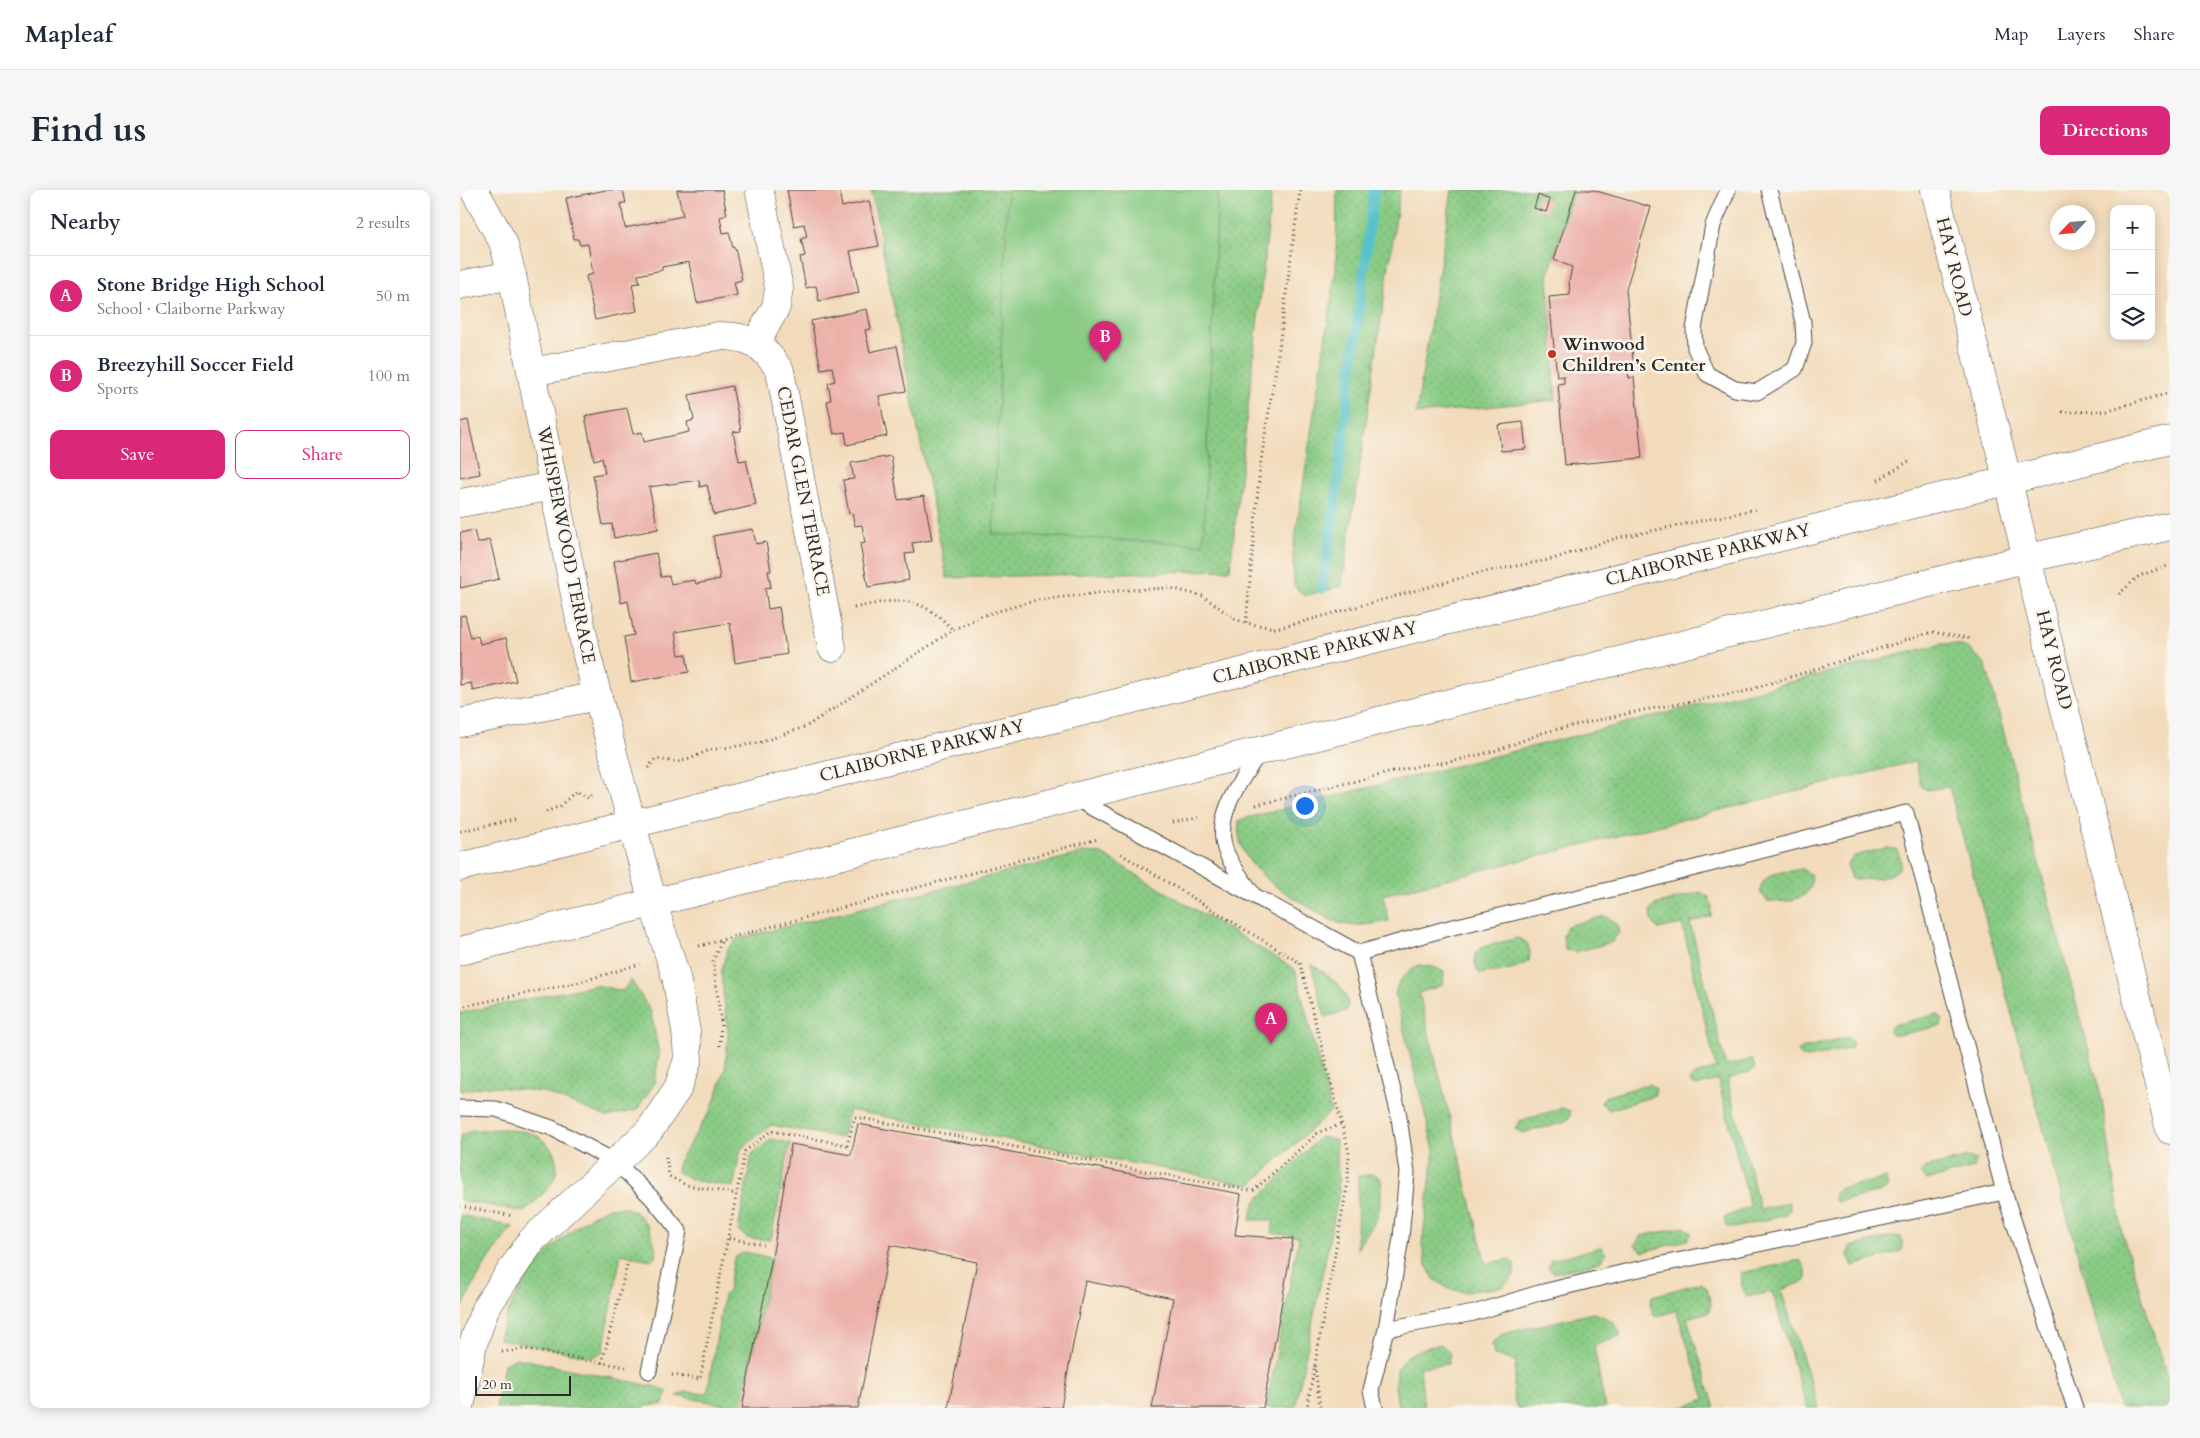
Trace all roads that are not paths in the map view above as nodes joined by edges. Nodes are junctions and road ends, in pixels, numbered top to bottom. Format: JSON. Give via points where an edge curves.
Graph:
{"nodes":[{"id":1,"x":474,"y":190,"type":"edge"},
{"id":2,"x":1728,"y":190,"type":"edge"},
{"id":3,"x":1769,"y":190,"type":"edge"},
{"id":4,"x":1935,"y":190,"type":"edge"},
{"id":5,"x":760,"y":193,"type":"dead end"},
{"id":6,"x":512,"y":275,"type":"junction"},
{"id":7,"x":460,"y":285,"type":"edge"},
{"id":8,"x":756,"y":343,"type":"junction"},
{"id":9,"x":532,"y":372,"type":"junction"},
{"id":10,"x":2170,"y":440,"type":"edge"},
{"id":11,"x":2007,"y":480,"type":"junction"},
{"id":12,"x":554,"y":486,"type":"junction"},
{"id":13,"x":460,"y":503,"type":"edge"},
{"id":14,"x":2170,"y":526,"type":"edge"},
{"id":15,"x":2029,"y":558,"type":"junction"},
{"id":16,"x":832,"y":648,"type":"dead end"},
{"id":17,"x":598,"y":696,"type":"junction"},
{"id":18,"x":460,"y":723,"type":"edge"},
{"id":19,"x":1260,"y":752,"type":"junction"},
{"id":20,"x":1075,"y":798,"type":"junction"},
{"id":21,"x":632,"y":823,"type":"junction"},
{"id":22,"x":460,"y":868,"type":"edge"},
{"id":23,"x":1253,"y":894,"type":"junction"},
{"id":24,"x":653,"y":903,"type":"junction"},
{"id":25,"x":460,"y":951,"type":"edge"},
{"id":26,"x":1359,"y":953,"type":"junction"},
{"id":27,"x":460,"y":1108,"type":"edge"},
{"id":28,"x":2170,"y":1130,"type":"edge"},
{"id":29,"x":616,"y":1162,"type":"junction"},
{"id":30,"x":2004,"y":1192,"type":"junction"},
{"id":31,"x":1386,"y":1329,"type":"junction"},
{"id":32,"x":649,"y":1371,"type":"road end"},
{"id":33,"x":460,"y":1407,"type":"edge"},
{"id":34,"x":1375,"y":1408,"type":"edge"},
{"id":35,"x":2076,"y":1408,"type":"edge"}],
"edges":[{"from":1,"to":6,"type":"main road","name":"WHISPERWOOD TERRACE","via":[[502,242]]},
{"from":2,"to":3,"type":"lane","via":[[1713,225],[1694,329],[1694,348],[1707,374],[1735,390],[1757,392],[1794,369],[1804,343],[1803,322]]},
{"from":4,"to":11,"type":"main road","name":"HAY ROAD"},
{"from":5,"to":8,"type":"main road","via":[[779,288],[776,307]]},
{"from":6,"to":7,"type":"main road"},
{"from":6,"to":9,"type":"main road","name":"WHISPERWOOD TERRACE"},
{"from":8,"to":9,"type":"main road","via":[[738,336],[718,336]]},
{"from":8,"to":16,"type":"main road","name":"CEDAR GLEN TERRACE","via":[[769,353],[780,371]]},
{"from":9,"to":12,"type":"main road","name":"WHISPERWOOD TERRACE"},
{"from":10,"to":11,"type":"main road","name":"CLAIBORNE PARKWAY"},
{"from":11,"to":15,"type":"main road","name":"HAY ROAD"},
{"from":11,"to":21,"type":"main road","name":"CLAIBORNE PARKWAY"},
{"from":12,"to":13,"type":"main road"},
{"from":12,"to":17,"type":"main road","name":"WHISPERWOOD TERRACE"},
{"from":14,"to":15,"type":"main road"},
{"from":15,"to":19,"type":"main road"},
{"from":15,"to":28,"type":"main road","name":"HAY ROAD"},
{"from":17,"to":18,"type":"main road"},
{"from":17,"to":21,"type":"main road","name":"WHISPERWOOD TERRACE"},
{"from":19,"to":20,"type":"main road"},
{"from":19,"to":23,"type":"lane","via":[[1231,797],[1222,828],[1226,853]]},
{"from":20,"to":23,"type":"lane"},
{"from":20,"to":24,"type":"main road"},
{"from":21,"to":22,"type":"main road","name":"CLAIBORNE PARKWAY"},
{"from":21,"to":24,"type":"main road","name":"WHISPERWOOD TERRACE"},
{"from":23,"to":26,"type":"lane"},
{"from":24,"to":25,"type":"main road"},
{"from":24,"to":29,"type":"main road","name":"WHISPERWOOD TERRACE","via":[[676,977],[688,1058],[678,1088],[649,1131]]},
{"from":26,"to":30,"type":"lane","via":[[1906,813]]},
{"from":26,"to":31,"type":"lane","via":[[1398,1111],[1407,1172],[1401,1238]]},
{"from":27,"to":29,"type":"lane","via":[[496,1109],[552,1128]]},
{"from":29,"to":32,"type":"lane","via":[[679,1231]]},
{"from":29,"to":33,"type":"main road","name":"WHISPERWOOD TERRACE","via":[[532,1240],[485,1309],[473,1344]]},
{"from":30,"to":31,"type":"lane","via":[[1625,1272],[1474,1313]]},
{"from":30,"to":35,"type":"lane"},
{"from":31,"to":34,"type":"lane","via":[[1371,1390]]}]}
